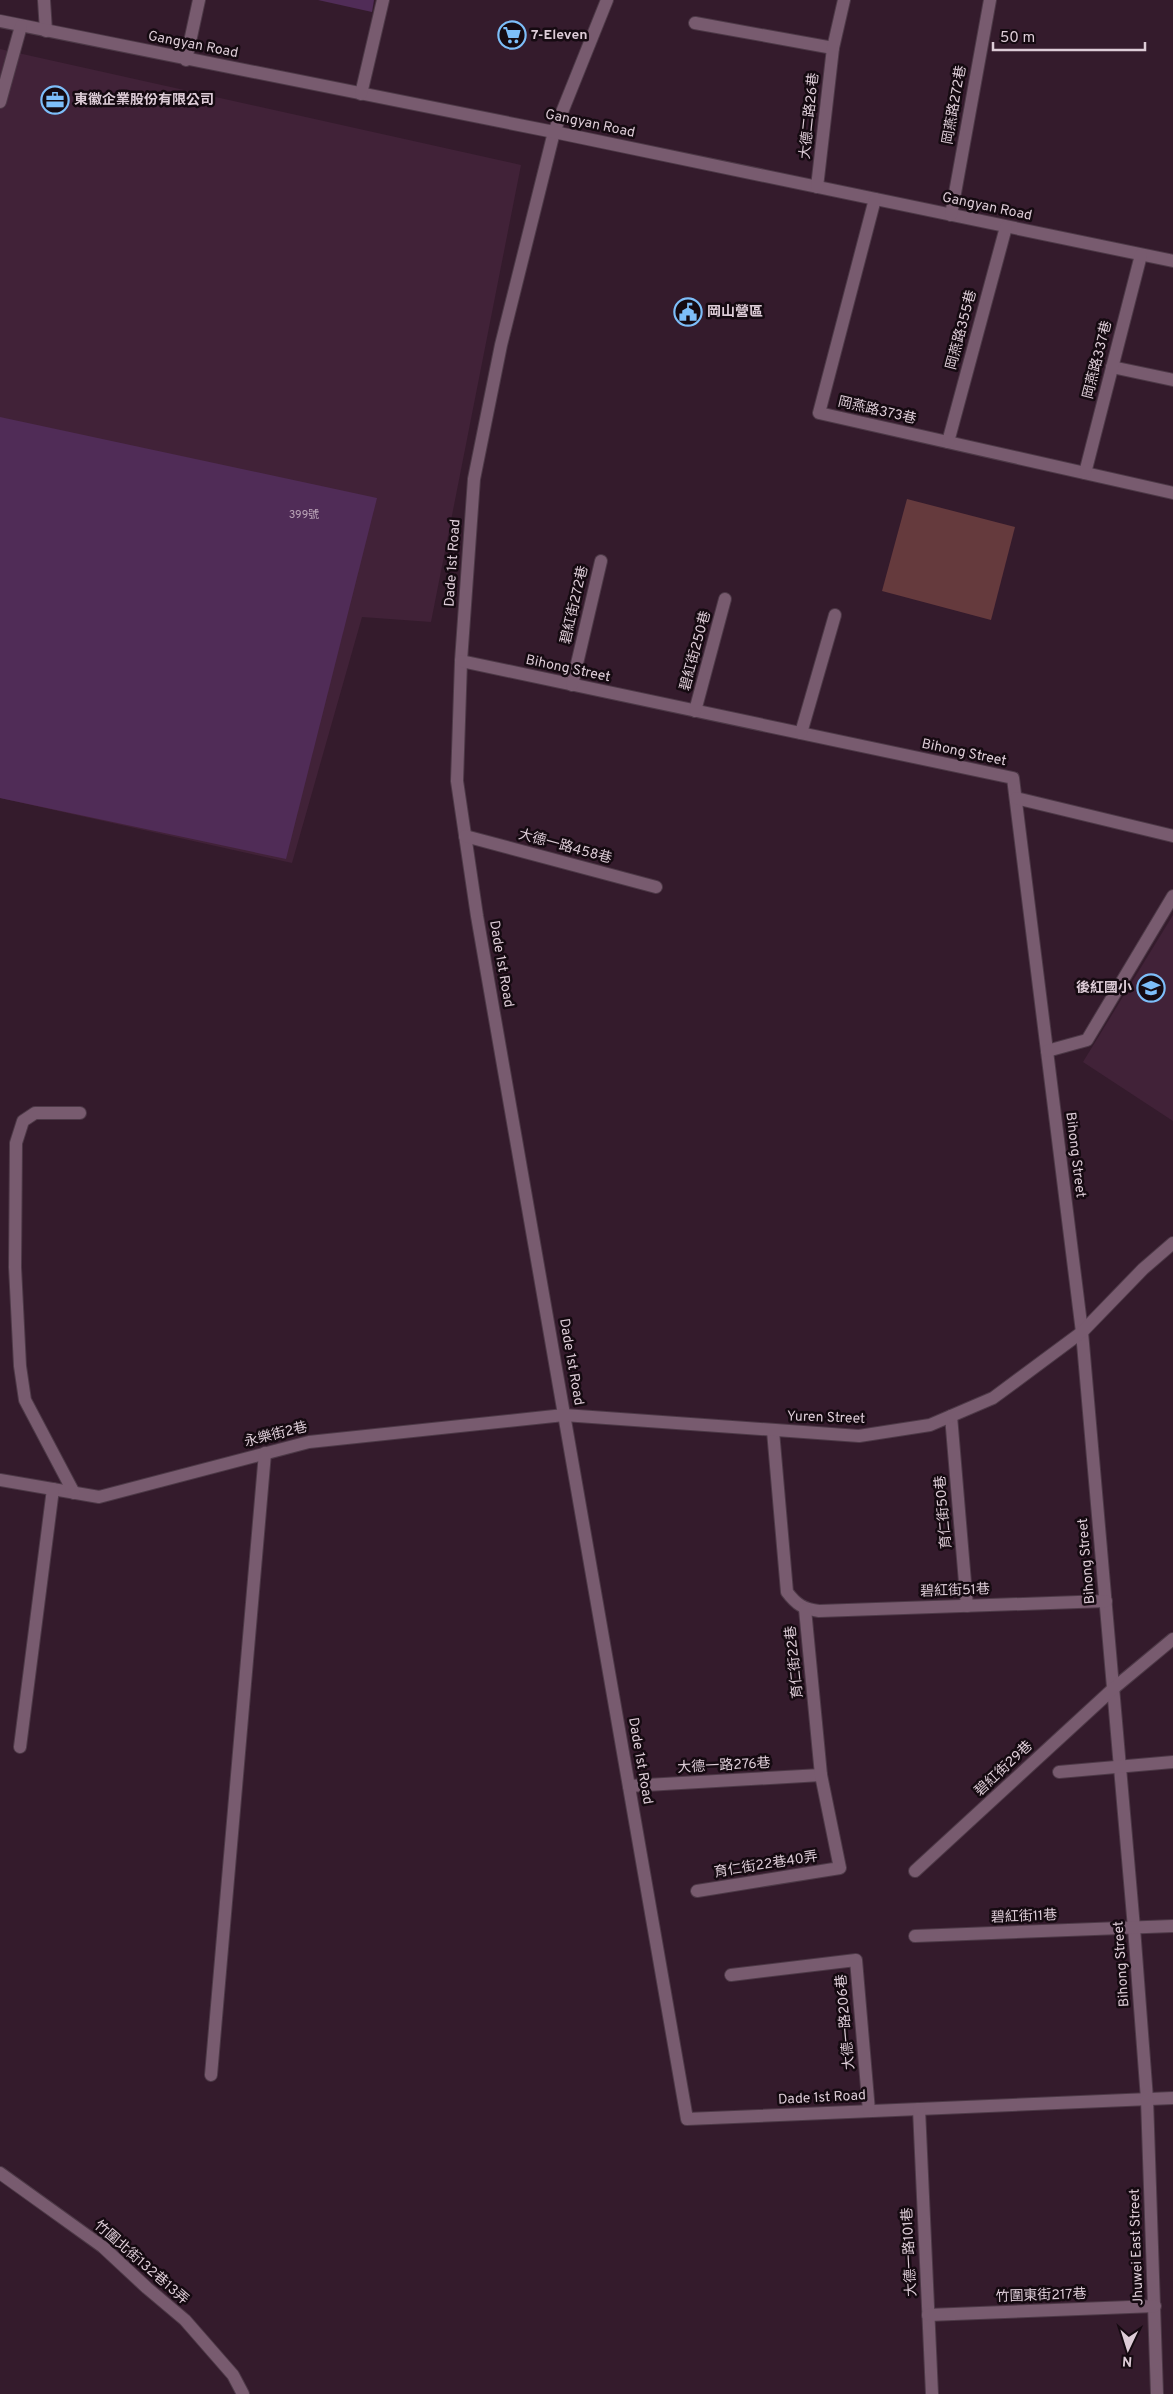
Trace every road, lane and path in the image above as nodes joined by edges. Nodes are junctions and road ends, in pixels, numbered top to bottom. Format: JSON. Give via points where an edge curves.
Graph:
{"nodes":[{"id":1,"x":44,"y":0,"type":"edge"},
{"id":2,"x":199,"y":0,"type":"edge"},
{"id":3,"x":383,"y":0,"type":"edge"},
{"id":4,"x":607,"y":0,"type":"edge"},
{"id":5,"x":844,"y":0,"type":"edge"},
{"id":6,"x":990,"y":0,"type":"edge"},
{"id":7,"x":0,"y":21,"type":"edge"},
{"id":8,"x":695,"y":23,"type":"dead end"},
{"id":9,"x":21,"y":26,"type":"junction"},
{"id":10,"x":46,"y":31,"type":"junction"},
{"id":11,"x":832,"y":48,"type":"junction"},
{"id":12,"x":186,"y":60,"type":"junction"},
{"id":13,"x":361,"y":94,"type":"junction"},
{"id":14,"x":0,"y":102,"type":"edge"},
{"id":15,"x":554,"y":132,"type":"junction"},
{"id":16,"x":818,"y":187,"type":"junction"},
{"id":17,"x":875,"y":199,"type":"junction"},
{"id":18,"x":950,"y":215,"type":"junction"},
{"id":19,"x":1006,"y":226,"type":"junction"},
{"id":20,"x":1141,"y":255,"type":"junction"},
{"id":21,"x":1173,"y":261,"type":"edge"},
{"id":22,"x":1112,"y":367,"type":"junction"},
{"id":23,"x":1173,"y":380,"type":"edge"},
{"id":24,"x":948,"y":442,"type":"junction"},
{"id":25,"x":1084,"y":473,"type":"junction"},
{"id":26,"x":1173,"y":494,"type":"edge"},
{"id":27,"x":601,"y":561,"type":"dead end"},
{"id":28,"x":725,"y":599,"type":"dead end"},
{"id":29,"x":835,"y":615,"type":"dead end"},
{"id":30,"x":461,"y":661,"type":"junction"},
{"id":31,"x":572,"y":685,"type":"junction"},
{"id":32,"x":695,"y":711,"type":"junction"},
{"id":33,"x":801,"y":733,"type":"junction"},
{"id":34,"x":1016,"y":798,"type":"junction"},
{"id":35,"x":465,"y":836,"type":"junction"},
{"id":36,"x":1173,"y":836,"type":"edge"},
{"id":37,"x":656,"y":887,"type":"dead end"},
{"id":38,"x":1173,"y":896,"type":"edge"},
{"id":39,"x":1047,"y":1051,"type":"junction"},
{"id":40,"x":80,"y":1113,"type":"dead end"},
{"id":41,"x":1173,"y":1243,"type":"edge"},
{"id":42,"x":1082,"y":1332,"type":"junction"},
{"id":43,"x":564,"y":1415,"type":"junction"},
{"id":44,"x":951,"y":1416,"type":"junction"},
{"id":45,"x":773,"y":1430,"type":"junction"},
{"id":46,"x":264,"y":1453,"type":"junction"},
{"id":47,"x":0,"y":1480,"type":"edge"},
{"id":48,"x":53,"y":1489,"type":"junction"},
{"id":49,"x":74,"y":1493,"type":"junction"},
{"id":50,"x":1106,"y":1601,"type":"junction"},
{"id":51,"x":967,"y":1606,"type":"junction"},
{"id":52,"x":805,"y":1609,"type":"junction"},
{"id":53,"x":1173,"y":1638,"type":"edge"},
{"id":54,"x":1114,"y":1688,"type":"junction"},
{"id":55,"x":20,"y":1747,"type":"dead end"},
{"id":56,"x":1173,"y":1762,"type":"edge"},
{"id":57,"x":1120,"y":1765,"type":"junction"},
{"id":58,"x":1059,"y":1772,"type":"dead end"},
{"id":59,"x":821,"y":1775,"type":"junction"},
{"id":60,"x":629,"y":1786,"type":"junction"},
{"id":61,"x":840,"y":1868,"type":"joint"},
{"id":62,"x":915,"y":1871,"type":"dead end"},
{"id":63,"x":697,"y":1892,"type":"dead end"},
{"id":64,"x":1173,"y":1926,"type":"edge"},
{"id":65,"x":1134,"y":1928,"type":"junction"},
{"id":66,"x":915,"y":1936,"type":"dead end"},
{"id":67,"x":731,"y":1975,"type":"dead end"},
{"id":68,"x":211,"y":2075,"type":"dead end"},
{"id":69,"x":1173,"y":2098,"type":"edge"},
{"id":70,"x":1147,"y":2099,"type":"junction"},
{"id":71,"x":919,"y":2109,"type":"junction"},
{"id":72,"x":869,"y":2111,"type":"junction"},
{"id":73,"x":0,"y":2173,"type":"edge"},
{"id":74,"x":1155,"y":2306,"type":"junction"},
{"id":75,"x":928,"y":2315,"type":"junction"},
{"id":76,"x":243,"y":2394,"type":"edge"},
{"id":77,"x":932,"y":2394,"type":"edge"},
{"id":78,"x":1157,"y":2394,"type":"edge"}],
"edges":[{"from":1,"to":10,"type":"street"},
{"from":2,"to":12,"type":"street"},
{"from":3,"to":13,"type":"street"},
{"from":4,"to":15,"type":"street","name":"Dade 1st Road"},
{"from":5,"to":11,"type":"street","name":"大德二路26巷"},
{"from":6,"to":18,"type":"street","name":"岡燕路272巷"},
{"from":7,"to":9,"type":"street","name":"Gangyan Road"},
{"from":8,"to":11,"type":"street"},
{"from":9,"to":10,"type":"street","name":"Gangyan Road"},
{"from":9,"to":14,"type":"street"},
{"from":10,"to":12,"type":"street","name":"Gangyan Road"},
{"from":11,"to":16,"type":"street","name":"大德二路26巷"},
{"from":12,"to":13,"type":"street","name":"Gangyan Road"},
{"from":13,"to":15,"type":"street","name":"Gangyan Road"},
{"from":15,"to":16,"type":"street","name":"Gangyan Road"},
{"from":15,"to":30,"type":"street","name":"Dade 1st Road","via":[[501,345],[474,479]]},
{"from":16,"to":17,"type":"street","name":"Gangyan Road"},
{"from":17,"to":18,"type":"street","name":"Gangyan Road"},
{"from":17,"to":24,"type":"street","name":"岡燕路373巷","via":[[819,413]]},
{"from":18,"to":19,"type":"street","name":"Gangyan Road"},
{"from":19,"to":20,"type":"street","name":"Gangyan Road"},
{"from":19,"to":24,"type":"street","name":"岡燕路355巷"},
{"from":20,"to":21,"type":"street","name":"Gangyan Road"},
{"from":20,"to":22,"type":"street","name":"岡燕路337巷"},
{"from":22,"to":23,"type":"street"},
{"from":22,"to":25,"type":"street","name":"岡燕路337巷"},
{"from":24,"to":25,"type":"street","name":"岡燕路373巷"},
{"from":25,"to":26,"type":"street","name":"岡燕路373巷"},
{"from":27,"to":31,"type":"street","name":"碧紅街272巷"},
{"from":28,"to":32,"type":"street","name":"碧紅街250巷"},
{"from":29,"to":33,"type":"street"},
{"from":30,"to":31,"type":"street","name":"Bihong Street"},
{"from":30,"to":35,"type":"street","name":"Dade 1st Road","via":[[457,781]]},
{"from":31,"to":32,"type":"street","name":"Bihong Street"},
{"from":32,"to":33,"type":"street","name":"Bihong Street"},
{"from":33,"to":34,"type":"street","name":"Bihong Street","via":[[1014,778]]},
{"from":34,"to":36,"type":"street"},
{"from":34,"to":39,"type":"street","name":"Bihong Street"},
{"from":35,"to":37,"type":"street","name":"大德一路458巷"},
{"from":35,"to":43,"type":"street","name":"Dade 1st Road"},
{"from":38,"to":39,"type":"street","via":[[1087,1040]]},
{"from":39,"to":42,"type":"street","name":"Bihong Street"},
{"from":40,"to":49,"type":"street","via":[[35,1113],[23,1121],[16,1143],[15,1266],[25,1400]]},
{"from":41,"to":42,"type":"street","name":"Yuren Street"},
{"from":42,"to":44,"type":"street","name":"Yuren Street","via":[[993,1398]]},
{"from":42,"to":50,"type":"street","name":"Bihong Street"},
{"from":43,"to":45,"type":"street","name":"Yuren Street"},
{"from":43,"to":46,"type":"street","name":"永樂街2巷","via":[[309,1442]]},
{"from":43,"to":60,"type":"street","name":"Dade 1st Road"},
{"from":44,"to":45,"type":"street","name":"Yuren Street","via":[[930,1425],[859,1436]]},
{"from":44,"to":51,"type":"street","name":"育仁街50巷"},
{"from":45,"to":52,"type":"street","name":"育仁街22巷","via":[[787,1592],[795,1603]]},
{"from":46,"to":49,"type":"street","name":"永樂街2巷","via":[[99,1497]]},
{"from":46,"to":68,"type":"street"},
{"from":47,"to":48,"type":"street","name":"永樂街2巷"},
{"from":48,"to":49,"type":"street","name":"永樂街2巷"},
{"from":48,"to":55,"type":"street"},
{"from":50,"to":51,"type":"street","name":"碧紅街51巷"},
{"from":50,"to":54,"type":"street","name":"Bihong Street"},
{"from":51,"to":52,"type":"street","name":"碧紅街51巷"},
{"from":52,"to":59,"type":"street","name":"育仁街22巷"},
{"from":53,"to":54,"type":"street","name":"碧紅街29巷"},
{"from":54,"to":57,"type":"street","name":"Bihong Street"},
{"from":54,"to":62,"type":"street","name":"碧紅街29巷"},
{"from":56,"to":57,"type":"street"},
{"from":57,"to":58,"type":"street"},
{"from":57,"to":65,"type":"street","name":"Bihong Street"},
{"from":59,"to":60,"type":"street","name":"大德一路276巷"},
{"from":59,"to":61,"type":"street","name":"育仁街22巷"},
{"from":60,"to":72,"type":"street","name":"Dade 1st Road","via":[[687,2119]]},
{"from":61,"to":63,"type":"street","name":"育仁街22巷40弄"},
{"from":64,"to":65,"type":"street","name":"碧紅街11巷"},
{"from":65,"to":66,"type":"street","name":"碧紅街11巷"},
{"from":65,"to":70,"type":"street","name":"Bihong Street"},
{"from":67,"to":72,"type":"street","name":"大德一路206巷","via":[[856,1960]]},
{"from":69,"to":70,"type":"street","name":"Dade 1st Road"},
{"from":70,"to":71,"type":"street","name":"Dade 1st Road"},
{"from":70,"to":74,"type":"street","name":"Jhuwei East Street"},
{"from":71,"to":72,"type":"street","name":"Dade 1st Road"},
{"from":71,"to":75,"type":"street","name":"大德一路101巷"},
{"from":73,"to":76,"type":"street","name":"竹圍北街132巷13弄","via":[[103,2247],[185,2320],[233,2376]]},
{"from":74,"to":75,"type":"street","name":"竹圍東街217巷"},
{"from":74,"to":78,"type":"street","name":"Jhuwei East Street"},
{"from":75,"to":77,"type":"street","name":"大德一路101巷"}]}
